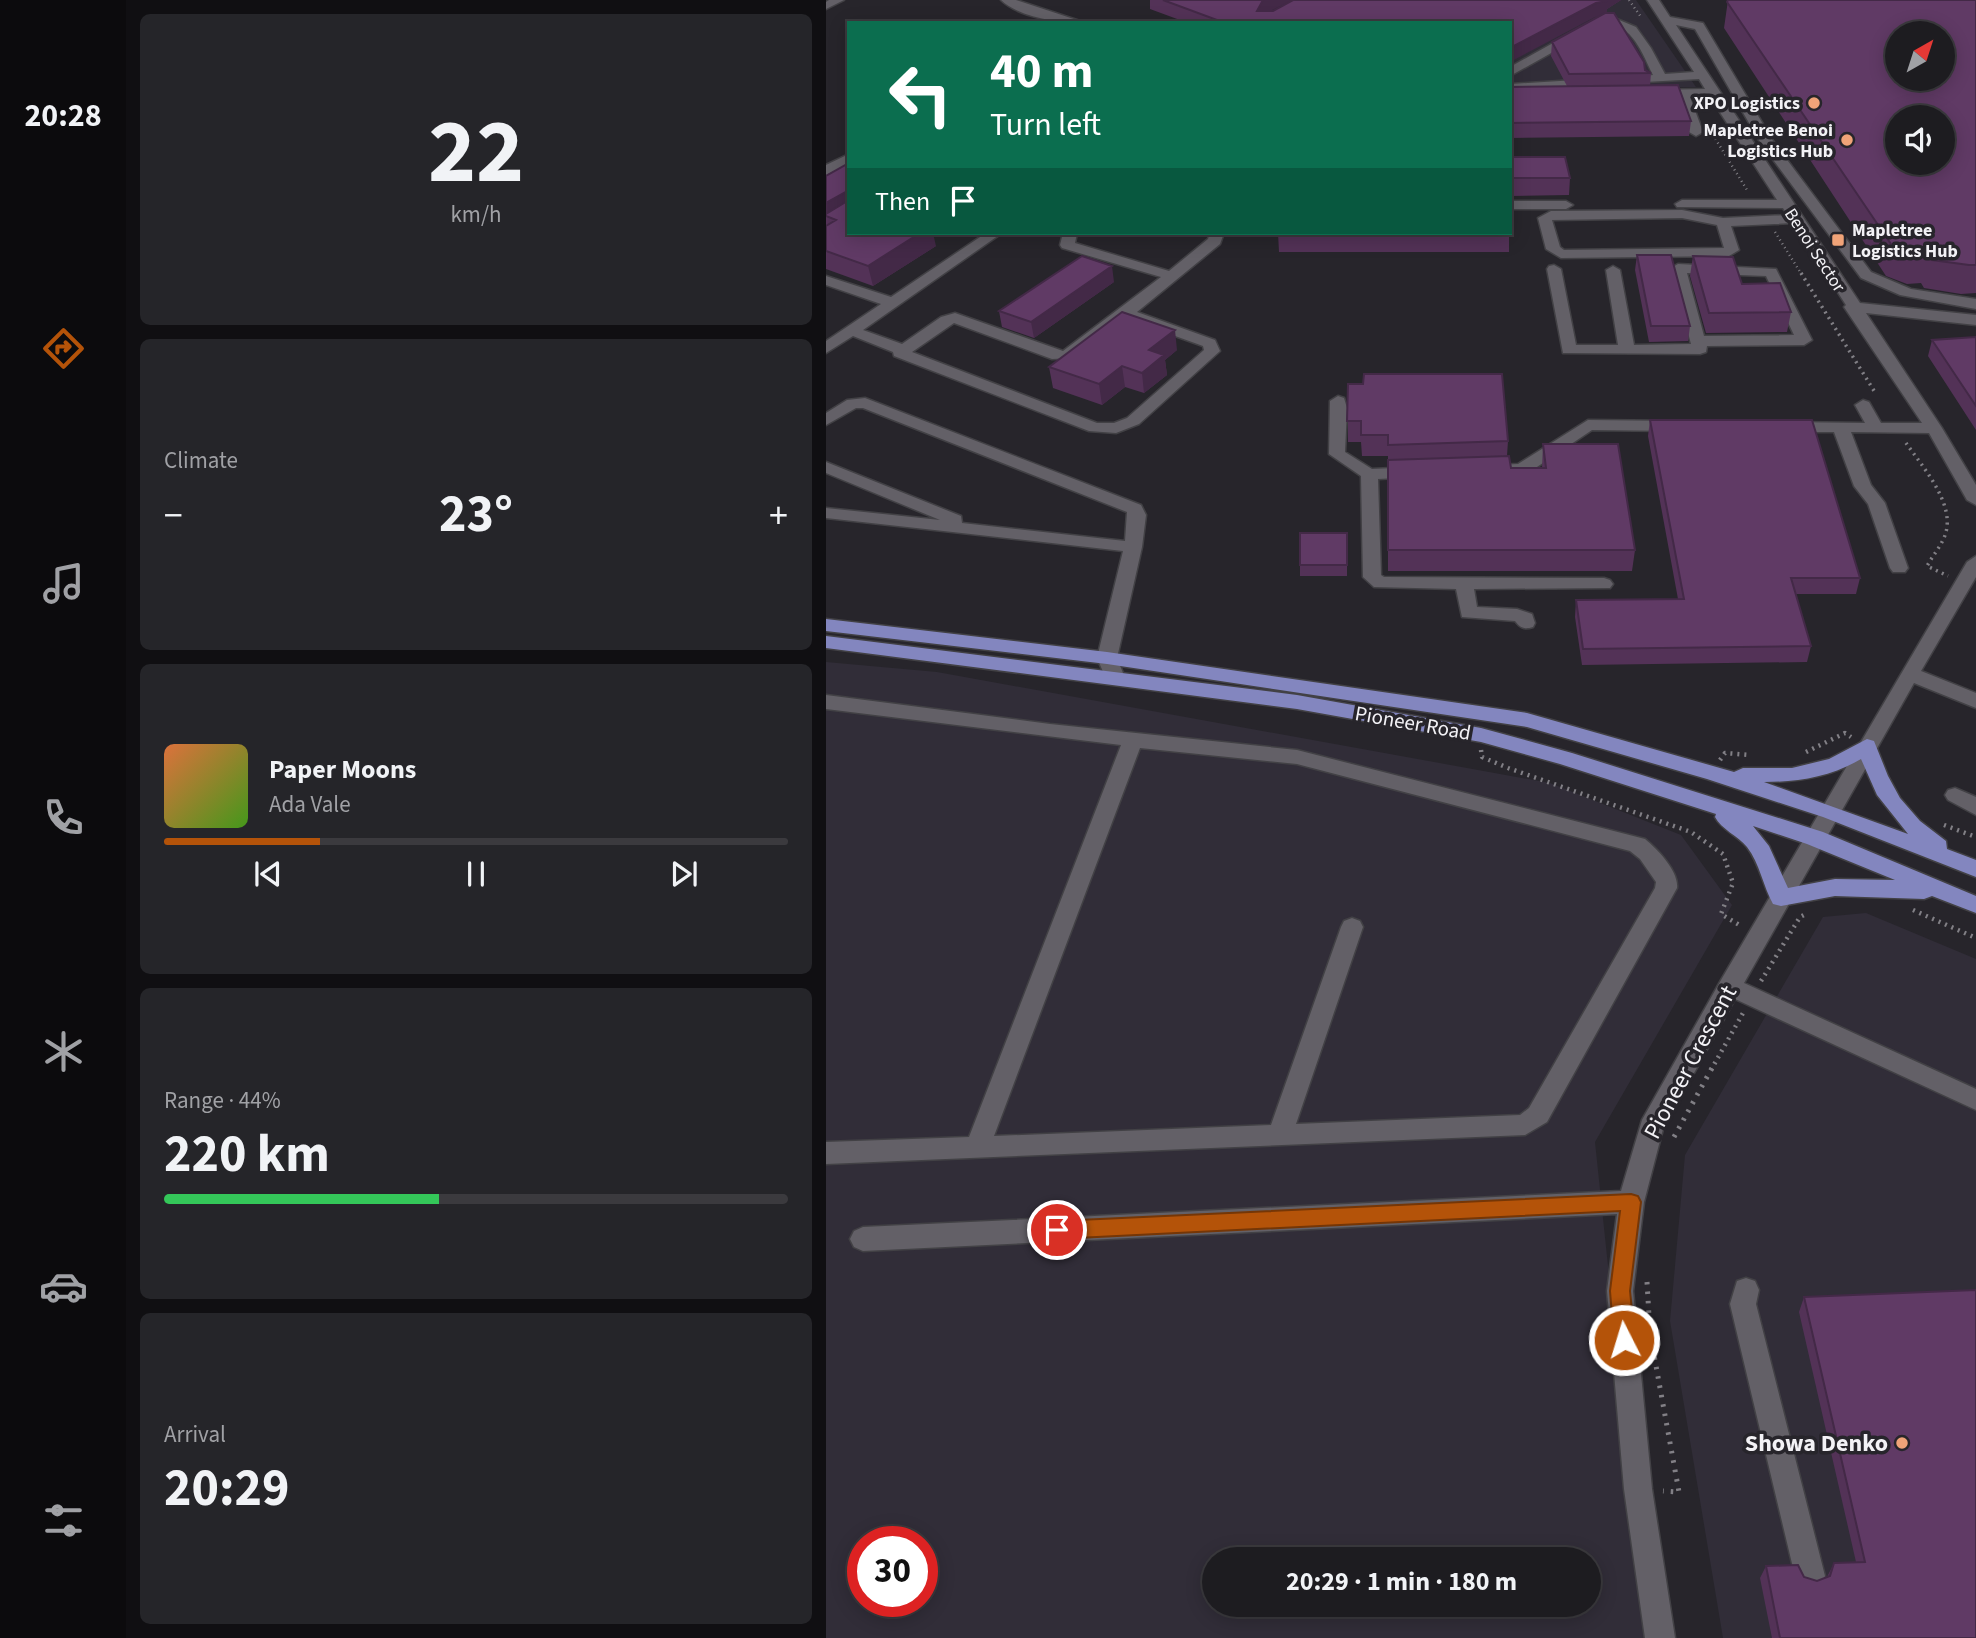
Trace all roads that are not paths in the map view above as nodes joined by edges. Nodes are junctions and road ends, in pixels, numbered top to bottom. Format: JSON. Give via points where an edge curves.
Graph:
{"nodes":[{"id":1,"x":838,"y":0,"type":"edge"},
{"id":2,"x":1007,"y":0,"type":"edge"},
{"id":3,"x":1653,"y":0,"type":"edge"},
{"id":4,"x":826,"y":6,"type":"edge"},
{"id":5,"x":1665,"y":20,"type":"junction"},
{"id":6,"x":1072,"y":21,"type":"edge"},
{"id":7,"x":1512,"y":71,"type":"edge"},
{"id":8,"x":1702,"y":75,"type":"junction"},
{"id":9,"x":1661,"y":79,"type":"junction"},
{"id":10,"x":1634,"y":80,"type":"edge"},
{"id":11,"x":1512,"y":88,"type":"edge"},
{"id":12,"x":1713,"y":93,"type":"junction"},
{"id":13,"x":1643,"y":94,"type":"edge"},
{"id":14,"x":1686,"y":94,"type":"junction"},
{"id":15,"x":1512,"y":96,"type":"edge"},
{"id":16,"x":1696,"y":132,"type":"dead end"},
{"id":17,"x":826,"y":150,"type":"edge"},
{"id":18,"x":847,"y":157,"type":"edge"},
{"id":19,"x":847,"y":159,"type":"edge"},
{"id":20,"x":826,"y":172,"type":"edge"},
{"id":21,"x":1785,"y":204,"type":"junction"},
{"id":22,"x":1512,"y":205,"type":"edge"},
{"id":23,"x":1795,"y":219,"type":"junction"},
{"id":24,"x":1723,"y":222,"type":"junction"},
{"id":25,"x":992,"y":235,"type":"edge"},
{"id":26,"x":1069,"y":235,"type":"edge"},
{"id":27,"x":1216,"y":235,"type":"edge"},
{"id":28,"x":1554,"y":269,"type":"dead end"},
{"id":29,"x":1613,"y":270,"type":"dead end"},
{"id":30,"x":1172,"y":276,"type":"junction"},
{"id":31,"x":826,"y":279,"type":"edge"},
{"id":32,"x":893,"y":303,"type":"junction"},
{"id":33,"x":1976,"y":304,"type":"edge"},
{"id":34,"x":1852,"y":307,"type":"junction"},
{"id":35,"x":1126,"y":313,"type":"junction"},
{"id":36,"x":1976,"y":320,"type":"edge"},
{"id":37,"x":853,"y":331,"type":"junction"},
{"id":38,"x":1699,"y":341,"type":"junction"},
{"id":39,"x":826,"y":348,"type":"edge"},
{"id":40,"x":902,"y":350,"type":"junction"},
{"id":41,"x":1627,"y":350,"type":"junction"},
{"id":42,"x":1870,"y":400,"type":"road end"},
{"id":43,"x":1338,"y":401,"type":"dead end"},
{"id":44,"x":826,"y":420,"type":"edge"},
{"id":45,"x":1694,"y":426,"type":"edge"},
{"id":46,"x":1774,"y":427,"type":"edge"},
{"id":47,"x":1841,"y":428,"type":"junction"},
{"id":48,"x":1876,"y":428,"type":"junction"},
{"id":49,"x":1934,"y":428,"type":"junction"},
{"id":50,"x":826,"y":467,"type":"edge"},
{"id":51,"x":1481,"y":470,"type":"edge"},
{"id":52,"x":1439,"y":471,"type":"edge"},
{"id":53,"x":1369,"y":474,"type":"junction"},
{"id":54,"x":1976,"y":499,"type":"edge"},
{"id":55,"x":826,"y":513,"type":"edge"},
{"id":56,"x":979,"y":530,"type":"junction"},
{"id":57,"x":1133,"y":547,"type":"junction"},
{"id":58,"x":1976,"y":562,"type":"edge"},
{"id":59,"x":1899,"y":568,"type":"dead end"},
{"id":60,"x":1464,"y":584,"type":"junction"},
{"id":61,"x":1604,"y":584,"type":"dead end"},
{"id":62,"x":1970,"y":586,"type":"edge"},
{"id":63,"x":1526,"y":624,"type":"dead end"},
{"id":64,"x":826,"y":625,"type":"edge"},
{"id":65,"x":826,"y":642,"type":"edge"},
{"id":66,"x":1107,"y":658,"type":"junction"},
{"id":67,"x":1910,"y":674,"type":"junction"},
{"id":68,"x":1115,"y":678,"type":"junction"},
{"id":69,"x":1976,"y":701,"type":"edge"},
{"id":70,"x":826,"y":702,"type":"edge"},
{"id":71,"x":1133,"y":740,"type":"junction"},
{"id":72,"x":1867,"y":746,"type":"junction"},
{"id":73,"x":1713,"y":773,"type":"junction"},
{"id":74,"x":1676,"y":793,"type":"junction"},
{"id":75,"x":1955,"y":795,"type":"dead end"},
{"id":76,"x":1976,"y":807,"type":"edge"},
{"id":77,"x":1830,"y":812,"type":"junction"},
{"id":78,"x":1815,"y":838,"type":"junction"},
{"id":79,"x":1968,"y":866,"type":"edge"},
{"id":80,"x":1947,"y":893,"type":"junction"},
{"id":81,"x":1781,"y":898,"type":"junction"},
{"id":82,"x":1976,"y":905,"type":"edge"},
{"id":83,"x":1352,"y":927,"type":"dead end"},
{"id":84,"x":1729,"y":986,"type":"junction"},
{"id":85,"x":1976,"y":1100,"type":"edge"},
{"id":86,"x":1280,"y":1135,"type":"junction"},
{"id":87,"x":977,"y":1147,"type":"junction"},
{"id":88,"x":826,"y":1153,"type":"edge"},
{"id":89,"x":1631,"y":1202,"type":"junction"},
{"id":90,"x":863,"y":1239,"type":"dead end"},
{"id":91,"x":1746,"y":1290,"type":"dead end"},
{"id":92,"x":1810,"y":1576,"type":"edge"},
{"id":93,"x":1660,"y":1638,"type":"edge"}],
"edges":[{"from":1,"to":4,"type":"street"},
{"from":2,"to":6,"type":"street"},
{"from":3,"to":5,"type":"street","name":"Benoi Sector"},
{"from":5,"to":8,"type":"street","name":"Benoi Sector"},
{"from":5,"to":33,"type":"street","via":[[1699,26],[1767,142],[1866,275],[1883,286],[1920,297]]},
{"from":7,"to":9,"type":"street","via":[[1600,21],[1615,20],[1633,28]]},
{"from":8,"to":9,"type":"street"},
{"from":8,"to":12,"type":"street","name":"Benoi Sector"},
{"from":9,"to":10,"type":"street"},
{"from":11,"to":15,"type":"street","via":[[1605,88]]},
{"from":12,"to":14,"type":"street"},
{"from":12,"to":21,"type":"street","name":"Benoi Sector"},
{"from":13,"to":14,"type":"street"},
{"from":14,"to":16,"type":"street"},
{"from":17,"to":18,"type":"street"},
{"from":19,"to":20,"type":"street"},
{"from":21,"to":22,"type":"street"},
{"from":21,"to":23,"type":"street","name":"Benoi Sector"},
{"from":23,"to":24,"type":"street"},
{"from":23,"to":34,"type":"street","name":"Benoi Sector"},
{"from":24,"to":24,"type":"street","via":[[1682,214],[1545,218],[1553,249],[1561,254],[1729,252]]},
{"from":25,"to":32,"type":"street"},
{"from":26,"to":30,"type":"street","via":[[1067,244]]},
{"from":27,"to":30,"type":"street"},
{"from":28,"to":41,"type":"street","via":[[1569,350]]},
{"from":29,"to":41,"type":"street"},
{"from":30,"to":35,"type":"street"},
{"from":31,"to":32,"type":"street"},
{"from":32,"to":37,"type":"street"},
{"from":34,"to":36,"type":"street"},
{"from":34,"to":49,"type":"street","name":"Benoi Sector"},
{"from":35,"to":40,"type":"street","via":[[1063,356],[955,318]]},
{"from":35,"to":40,"type":"street","via":[[1205,341],[1212,351],[1133,421],[1116,428],[1095,428],[904,356]]},
{"from":37,"to":39,"type":"street"},
{"from":37,"to":40,"type":"street"},
{"from":38,"to":38,"type":"street","via":[[1678,268],[1771,272],[1804,340]]},
{"from":38,"to":41,"type":"street","via":[[1701,348],[1696,350]]},
{"from":42,"to":48,"type":"street"},
{"from":43,"to":53,"type":"street","via":[[1337,454]]},
{"from":44,"to":57,"type":"street","via":[[853,403],[865,403],[1128,504],[1137,515]]},
{"from":45,"to":51,"type":"street","via":[[1588,425],[1522,469]]},
{"from":46,"to":47,"type":"street"},
{"from":47,"to":48,"type":"street"},
{"from":47,"to":59,"type":"street","via":[[1863,486],[1876,503]]},
{"from":48,"to":49,"type":"street"},
{"from":49,"to":54,"type":"street","name":"Benoi Sector"},
{"from":50,"to":56,"type":"street"},
{"from":52,"to":53,"type":"street"},
{"from":53,"to":60,"type":"street","via":[[1374,580],[1385,585]]},
{"from":55,"to":56,"type":"street"},
{"from":56,"to":57,"type":"street"},
{"from":57,"to":66,"type":"street"},
{"from":58,"to":62,"type":"street"},
{"from":60,"to":61,"type":"street"},
{"from":60,"to":63,"type":"street","via":[[1471,614],[1517,615],[1525,618]]},
{"from":62,"to":67,"type":"street"},
{"from":64,"to":66,"type":"main road","name":"Pioneer Road"},
{"from":65,"to":68,"type":"main road","name":"Pioneer Road"},
{"from":66,"to":68,"type":"street"},
{"from":66,"to":73,"type":"main road","name":"Pioneer Road","via":[[1527,720]]},
{"from":67,"to":69,"type":"street"},
{"from":67,"to":72,"type":"street"},
{"from":68,"to":74,"type":"main road","name":"Pioneer Road","via":[[1297,702],[1481,735]]},
{"from":70,"to":71,"type":"street"},
{"from":71,"to":86,"type":"street","via":[[1297,757],[1637,845],[1667,881],[1532,1121],[1525,1125]]},
{"from":71,"to":87,"type":"street"},
{"from":72,"to":73,"type":"main road","via":[[1835,765],[1792,775]]},
{"from":72,"to":77,"type":"street"},
{"from":72,"to":79,"type":"main road","via":[[1883,792],[1903,817],[1921,836]]},
{"from":73,"to":77,"type":"main road","name":"Pioneer Road"},
{"from":74,"to":78,"type":"main road","name":"Pioneer Road"},
{"from":74,"to":81,"type":"main road","via":[[1738,824],[1756,841]]},
{"from":75,"to":76,"type":"street"},
{"from":77,"to":78,"type":"street"},
{"from":77,"to":79,"type":"main road","name":"Pioneer Road"},
{"from":78,"to":80,"type":"main road","name":"Pioneer Road"},
{"from":78,"to":81,"type":"street","name":"Pioneer Crescent"},
{"from":80,"to":81,"type":"main road","via":[[1840,885]]},
{"from":80,"to":82,"type":"main road","name":"Pioneer Road"},
{"from":81,"to":84,"type":"street","name":"Pioneer Crescent"},
{"from":83,"to":86,"type":"street"},
{"from":84,"to":85,"type":"street"},
{"from":84,"to":89,"type":"street","name":"Pioneer Crescent","via":[[1651,1127]]},
{"from":86,"to":87,"type":"street"},
{"from":87,"to":88,"type":"street"},
{"from":89,"to":90,"type":"street"},
{"from":89,"to":93,"type":"street","name":"Pioneer Crescent","via":[[1620,1291],[1638,1489]]},
{"from":91,"to":92,"type":"street","via":[[1743,1304]]}]}
